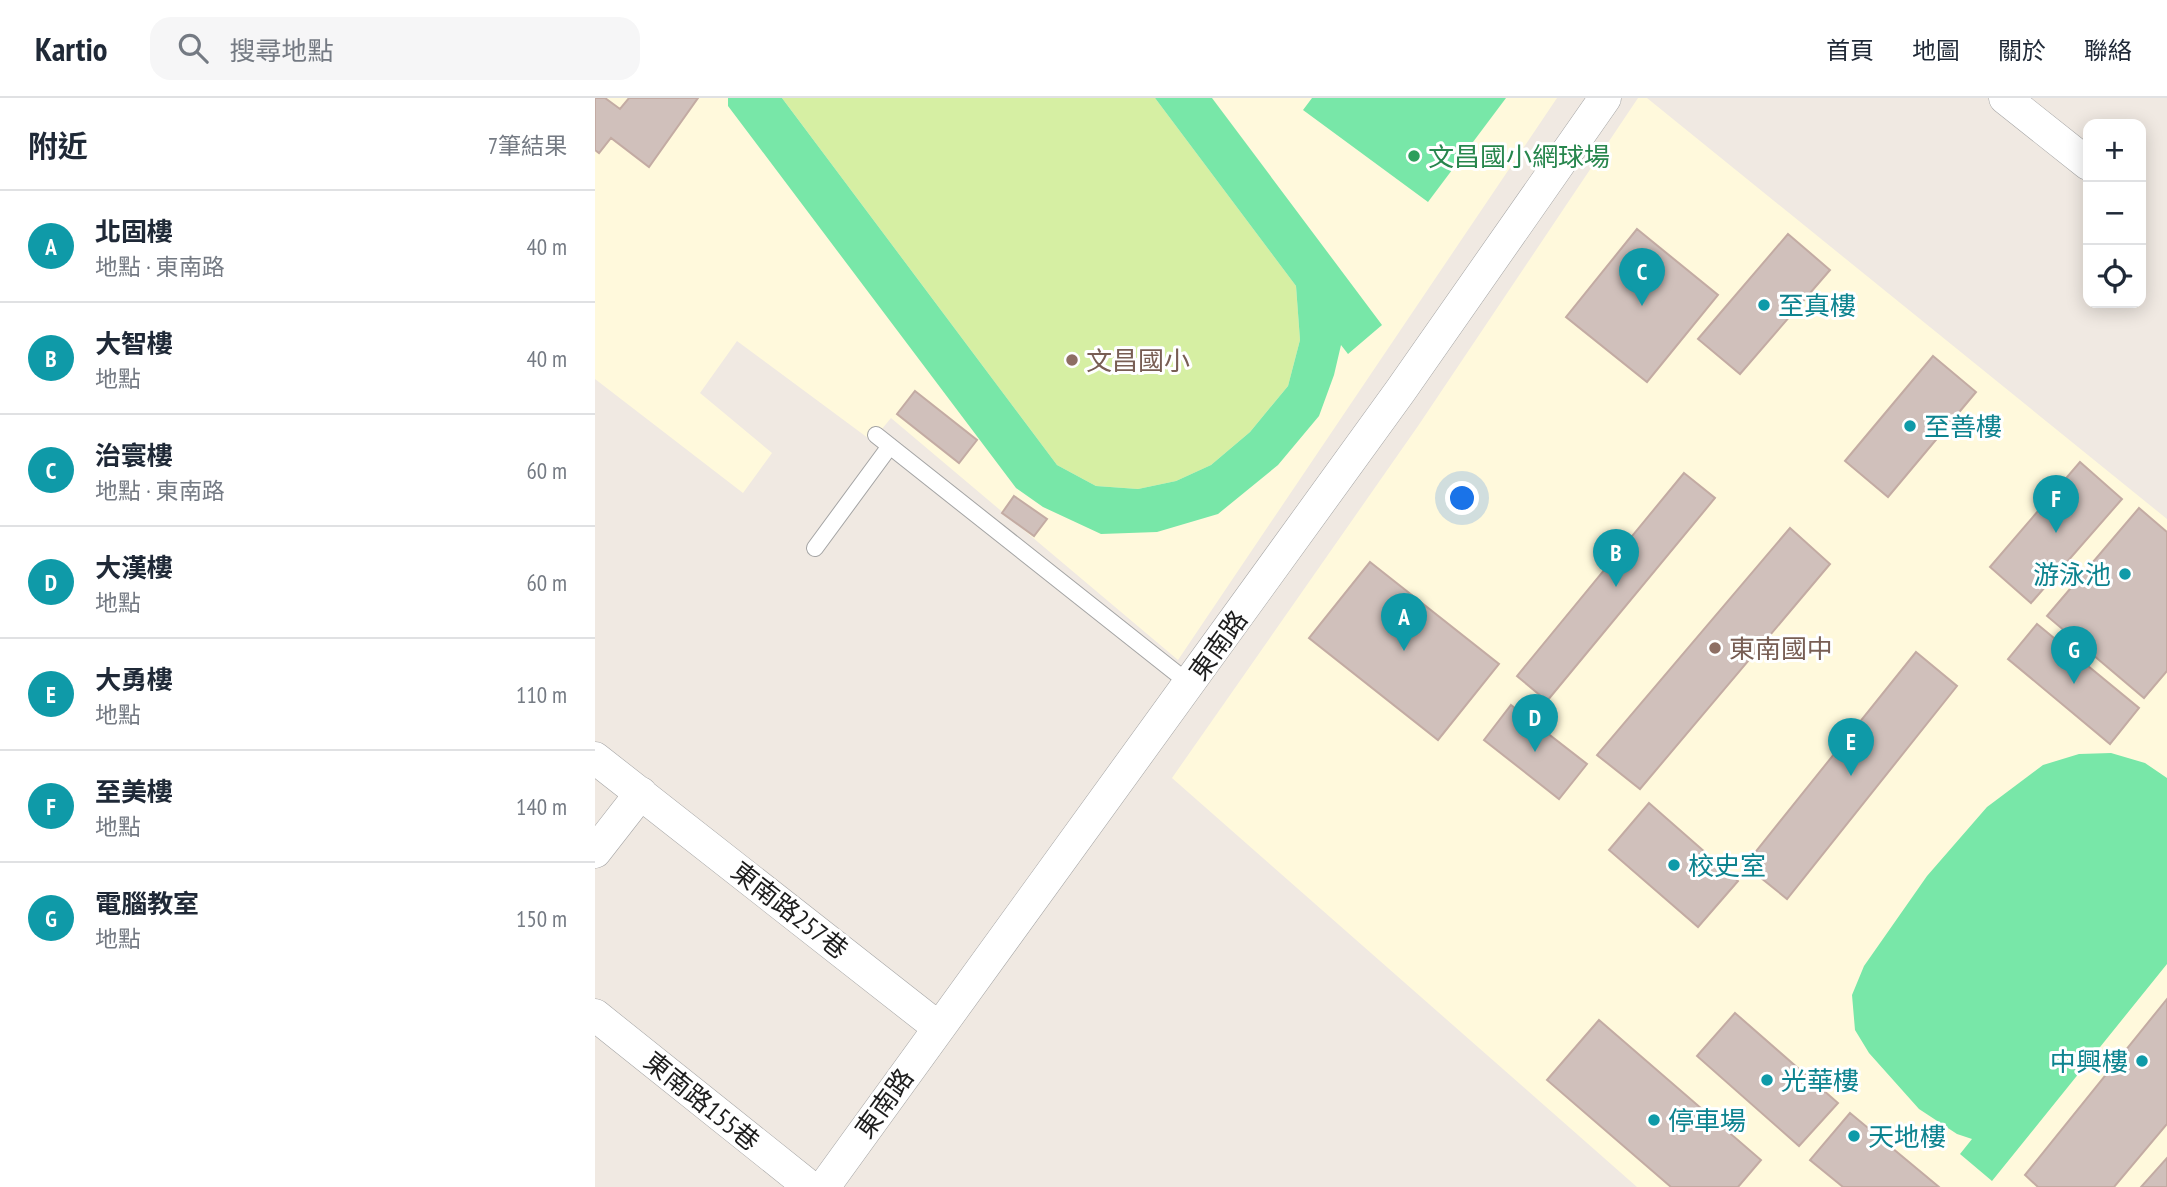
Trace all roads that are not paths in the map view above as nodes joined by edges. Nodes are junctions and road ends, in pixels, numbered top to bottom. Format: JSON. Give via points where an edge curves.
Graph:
{"nodes":[{"id":1,"x":1605,"y":98,"type":"edge"},
{"id":2,"x":2005,"y":98,"type":"edge"},
{"id":3,"x":2083,"y":160,"type":"edge"},
{"id":4,"x":876,"y":436,"type":"dead end"},
{"id":5,"x":890,"y":446,"type":"junction"},
{"id":6,"x":815,"y":548,"type":"dead end"},
{"id":7,"x":1190,"y":684,"type":"junction"},
{"id":8,"x":595,"y":758,"type":"edge"},
{"id":9,"x":641,"y":793,"type":"junction"},
{"id":10,"x":595,"y":852,"type":"edge"},
{"id":11,"x":595,"y":1015,"type":"edge"},
{"id":12,"x":939,"y":1028,"type":"junction"},
{"id":13,"x":810,"y":1187,"type":"edge"},
{"id":14,"x":824,"y":1187,"type":"edge"}],
"edges":[{"from":1,"to":7,"type":"street","name":"東南路"},
{"from":2,"to":3,"type":"street"},
{"from":4,"to":5,"type":"lane"},
{"from":5,"to":6,"type":"lane"},
{"from":5,"to":7,"type":"lane"},
{"from":7,"to":12,"type":"street","name":"東南路"},
{"from":8,"to":9,"type":"street","name":"東南路257巷"},
{"from":9,"to":10,"type":"street"},
{"from":9,"to":12,"type":"street","name":"東南路257巷"},
{"from":11,"to":13,"type":"street","name":"東南路155巷"},
{"from":12,"to":14,"type":"street","name":"東南路"}]}
